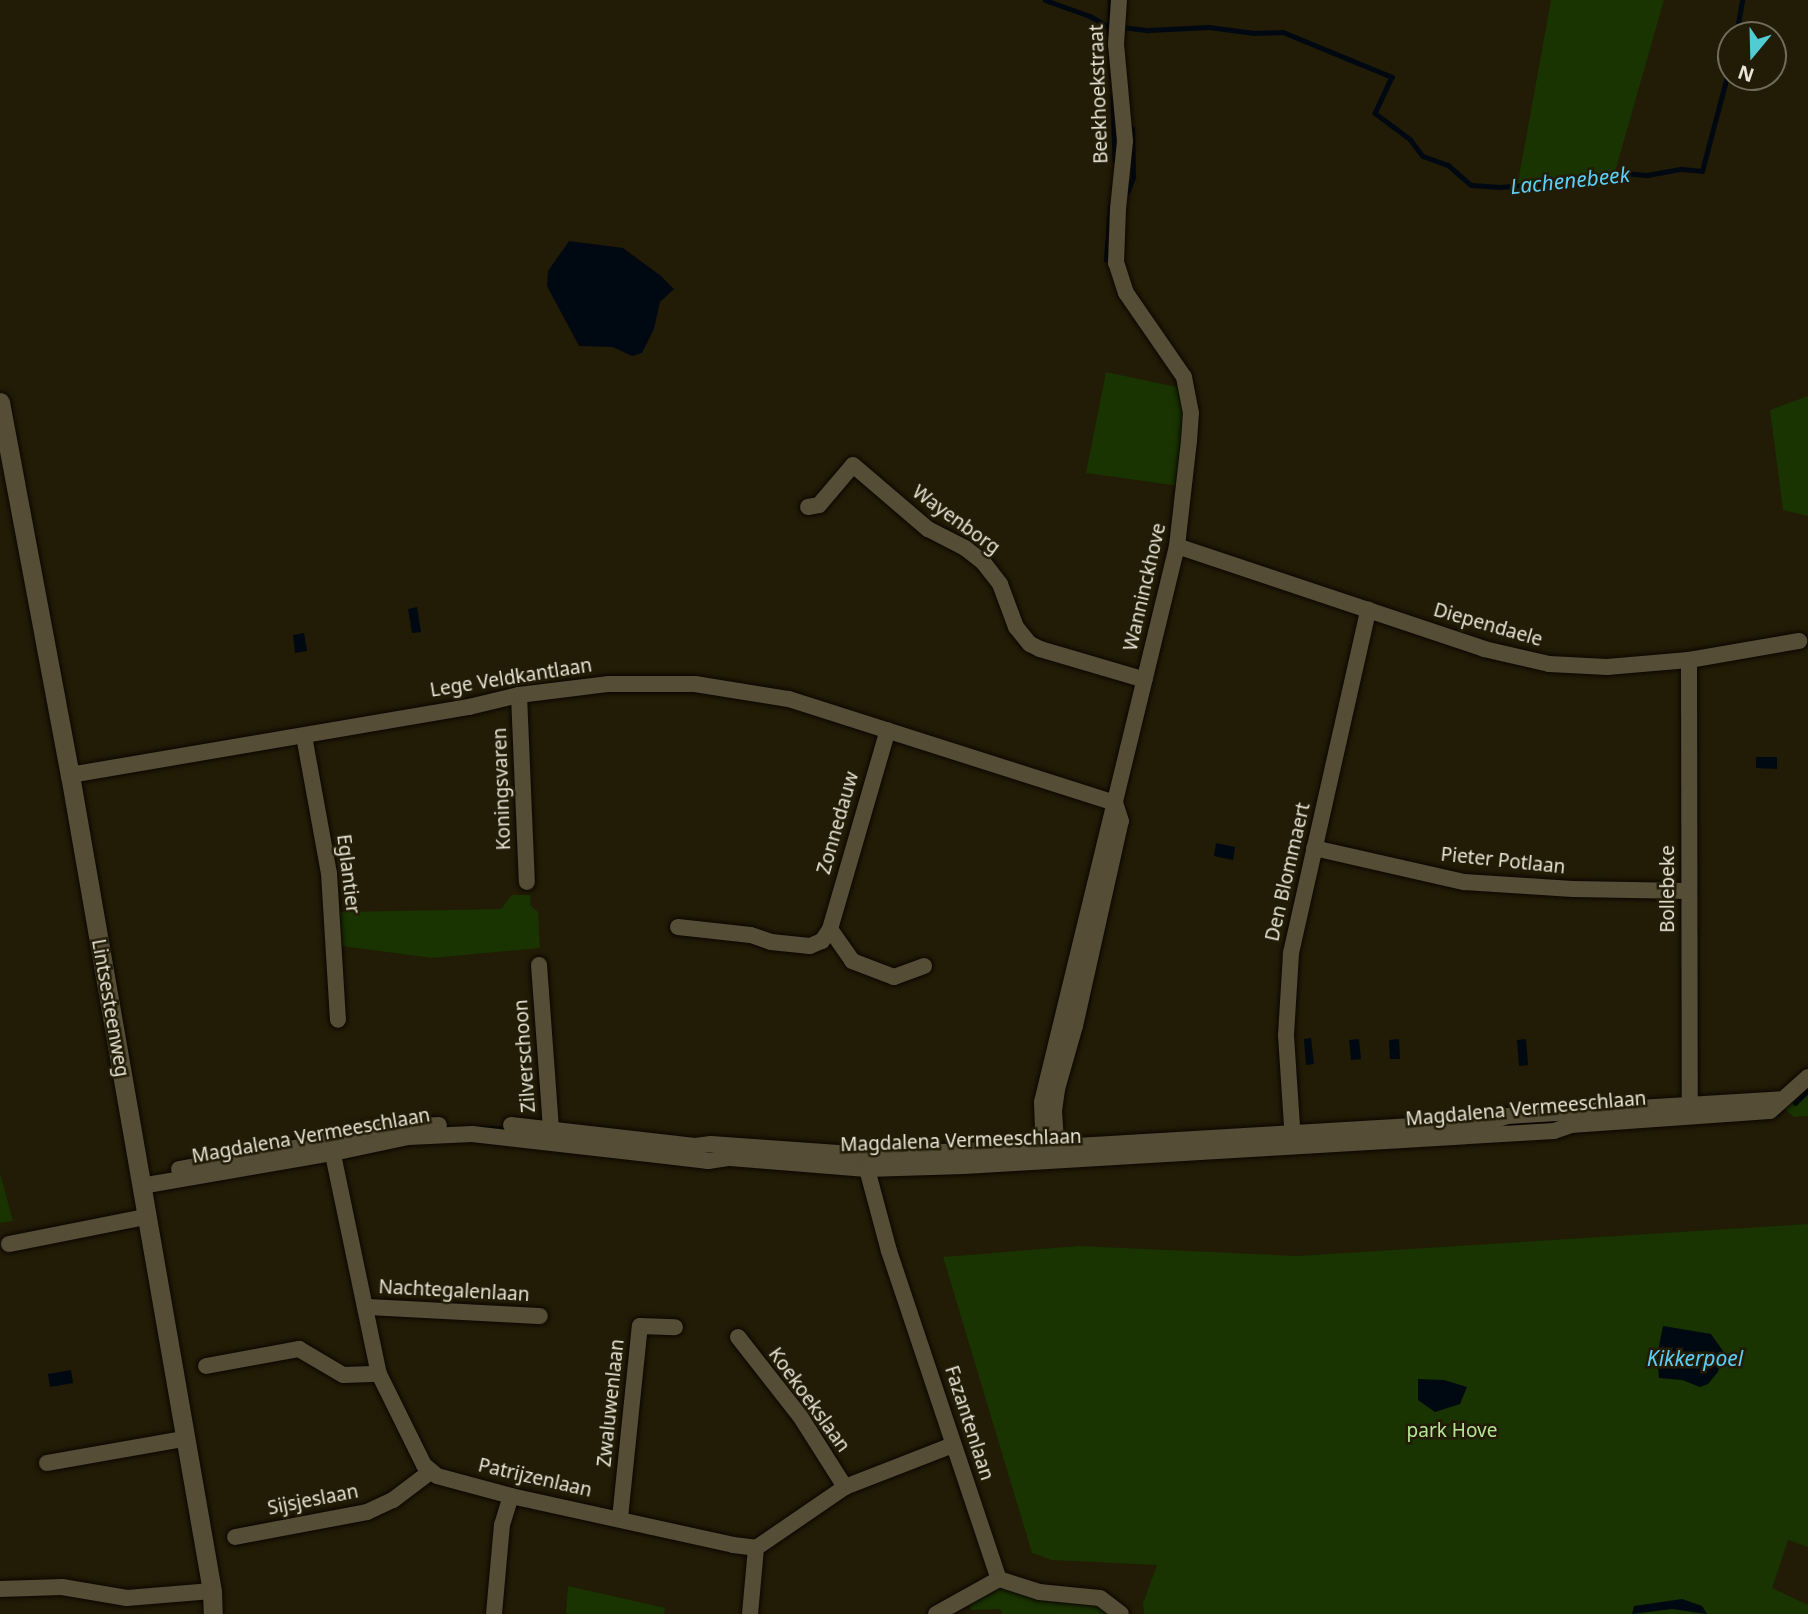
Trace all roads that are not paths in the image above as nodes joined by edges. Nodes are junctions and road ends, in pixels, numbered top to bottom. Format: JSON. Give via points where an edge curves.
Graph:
{"nodes":[{"id":1,"x":1119,"y":0,"type":"edge"},
{"id":2,"x":1184,"y":377,"type":"joint"},
{"id":3,"x":0,"y":402,"type":"edge"},
{"id":4,"x":808,"y":507,"type":"dead end"},
{"id":5,"x":1177,"y":546,"type":"junction"},
{"id":6,"x":1367,"y":610,"type":"junction"},
{"id":7,"x":1798,"y":641,"type":"dead end"},
{"id":8,"x":1689,"y":660,"type":"junction"},
{"id":9,"x":1145,"y":680,"type":"junction"},
{"id":10,"x":519,"y":695,"type":"junction"},
{"id":11,"x":888,"y":730,"type":"junction"},
{"id":12,"x":304,"y":736,"type":"junction"},
{"id":13,"x":70,"y":775,"type":"junction"},
{"id":14,"x":1115,"y":803,"type":"junction"},
{"id":15,"x":1314,"y":848,"type":"junction"},
{"id":16,"x":527,"y":882,"type":"dead end"},
{"id":17,"x":1689,"y":891,"type":"junction"},
{"id":18,"x":678,"y":927,"type":"dead end"},
{"id":19,"x":830,"y":929,"type":"junction"},
{"id":20,"x":539,"y":965,"type":"dead end"},
{"id":21,"x":924,"y":966,"type":"dead end"},
{"id":22,"x":338,"y":1020,"type":"dead end"},
{"id":23,"x":1808,"y":1077,"type":"edge"},
{"id":24,"x":1690,"y":1110,"type":"junction"},
{"id":25,"x":552,"y":1137,"type":"junction"},
{"id":26,"x":1293,"y":1140,"type":"junction"},
{"id":27,"x":331,"y":1146,"type":"junction"},
{"id":28,"x":1050,"y":1154,"type":"junction"},
{"id":29,"x":867,"y":1161,"type":"junction"},
{"id":30,"x":140,"y":1181,"type":"junction"},
{"id":31,"x":145,"y":1217,"type":"junction"},
{"id":32,"x":9,"y":1244,"type":"dead end"},
{"id":33,"x":367,"y":1307,"type":"junction"},
{"id":34,"x":540,"y":1316,"type":"dead end"},
{"id":35,"x":675,"y":1327,"type":"dead end"},
{"id":36,"x":738,"y":1337,"type":"dead end"},
{"id":37,"x":206,"y":1366,"type":"dead end"},
{"id":38,"x":379,"y":1374,"type":"junction"},
{"id":39,"x":183,"y":1439,"type":"junction"},
{"id":40,"x":953,"y":1445,"type":"junction"},
{"id":41,"x":47,"y":1463,"type":"dead end"},
{"id":42,"x":430,"y":1472,"type":"junction"},
{"id":43,"x":845,"y":1487,"type":"junction"},
{"id":44,"x":511,"y":1496,"type":"junction"},
{"id":45,"x":621,"y":1518,"type":"junction"},
{"id":46,"x":235,"y":1537,"type":"dead end"},
{"id":47,"x":756,"y":1548,"type":"junction"},
{"id":48,"x":999,"y":1579,"type":"junction"},
{"id":49,"x":0,"y":1589,"type":"edge"},
{"id":50,"x":212,"y":1591,"type":"junction"},
{"id":51,"x":213,"y":1614,"type":"edge"},
{"id":52,"x":494,"y":1614,"type":"edge"},
{"id":53,"x":750,"y":1614,"type":"edge"},
{"id":54,"x":936,"y":1614,"type":"edge"},
{"id":55,"x":1121,"y":1614,"type":"edge"}],
"edges":[{"from":1,"to":2,"type":"street","name":"Beekhoekstraat","via":[[1116,44],[1125,141],[1116,263],[1126,293]]},
{"from":2,"to":5,"type":"street","name":"Wanninckhove","via":[[1191,413]]},
{"from":3,"to":13,"type":"street","name":"Lintsesteenweg"},
{"from":4,"to":9,"type":"street","name":"Wayenborg","via":[[819,505],[853,465],[928,529],[965,548],[991,571],[1016,628],[1030,643]]},
{"from":5,"to":6,"type":"street","name":"Diependaele"},
{"from":5,"to":9,"type":"street","name":"Wanninckhove"},
{"from":6,"to":8,"type":"street","name":"Diependaele","via":[[1484,649],[1549,664],[1607,667]]},
{"from":6,"to":15,"type":"street","name":"Den Blommaert"},
{"from":7,"to":8,"type":"street","name":"Diependaele"},
{"from":8,"to":17,"type":"street","name":"Bollebeke"},
{"from":9,"to":14,"type":"street","name":"Wanninckhove"},
{"from":10,"to":11,"type":"street","name":"Lege Veldkantlaan","via":[[609,684],[695,684],[789,699]]},
{"from":10,"to":12,"type":"street","name":"Lege Veldkantlaan"},
{"from":10,"to":16,"type":"street","name":"Koningsvaren"},
{"from":11,"to":14,"type":"street","name":"Lege Veldkantlaan"},
{"from":11,"to":19,"type":"street","name":"Zonnedauw"},
{"from":12,"to":13,"type":"street","name":"Lege Veldkantlaan"},
{"from":12,"to":22,"type":"street","name":"Eglantier","via":[[329,873]]},
{"from":13,"to":30,"type":"street","name":"Lintsesteenweg"},
{"from":14,"to":28,"type":"street","name":"Wanninckhove","via":[[1042,1102]]},
{"from":15,"to":17,"type":"street","name":"Pieter Potlaan","via":[[1464,882]]},
{"from":15,"to":26,"type":"street","name":"Den Blommaert","via":[[1287,984]]},
{"from":17,"to":24,"type":"street","name":"Bollebeke"},
{"from":18,"to":19,"type":"street","via":[[810,946],[822,941]]},
{"from":19,"to":21,"type":"street","via":[[852,961],[894,977]]},
{"from":20,"to":25,"type":"street","name":"Zilverschoon"},
{"from":23,"to":24,"type":"street","name":"Magdalena Vermeeschlaan","via":[[1770,1111]]},
{"from":24,"to":26,"type":"street","name":"Magdalena Vermeeschlaan","via":[[1507,1116]]},
{"from":25,"to":27,"type":"street","name":"Magdalena Vermeeschlaan","via":[[459,1134]]},
{"from":25,"to":29,"type":"street","name":"Magdalena Vermeeschlaan","via":[[708,1161]]},
{"from":26,"to":28,"type":"street","name":"Magdalena Vermeeschlaan"},
{"from":27,"to":30,"type":"street","name":"Magdalena Vermeeschlaan"},
{"from":27,"to":33,"type":"street"},
{"from":28,"to":29,"type":"street","name":"Magdalena Vermeeschlaan"},
{"from":29,"to":40,"type":"street","name":"Fazantenlaan","via":[[889,1251]]},
{"from":30,"to":31,"type":"street","name":"Lintsesteenweg"},
{"from":31,"to":32,"type":"street"},
{"from":31,"to":39,"type":"street","name":"Lintsesteenweg"},
{"from":33,"to":34,"type":"street","name":"Nachtegalenlaan"},
{"from":33,"to":38,"type":"street"},
{"from":35,"to":45,"type":"street","name":"Zwaluwenlaan","via":[[640,1326]]},
{"from":36,"to":43,"type":"street","name":"Koekoekslaan","via":[[800,1416]]},
{"from":37,"to":38,"type":"street","via":[[299,1349],[342,1375]]},
{"from":38,"to":42,"type":"street"},
{"from":39,"to":41,"type":"street"},
{"from":39,"to":50,"type":"street","name":"Lintsesteenweg"},
{"from":40,"to":43,"type":"street"},
{"from":40,"to":48,"type":"street","name":"Fazantenlaan"},
{"from":42,"to":44,"type":"street","name":"Patrijzenlaan"},
{"from":42,"to":46,"type":"street","name":"Sijsjeslaan","via":[[393,1500],[367,1512]]},
{"from":43,"to":47,"type":"street"},
{"from":44,"to":45,"type":"street","name":"Patrijzenlaan"},
{"from":44,"to":52,"type":"street","via":[[502,1525]]},
{"from":45,"to":47,"type":"street","name":"Patrijzenlaan"},
{"from":47,"to":53,"type":"street"},
{"from":48,"to":54,"type":"street"},
{"from":48,"to":55,"type":"street","via":[[1039,1592],[1100,1598]]},
{"from":49,"to":50,"type":"street","via":[[62,1587],[127,1598]]},
{"from":50,"to":51,"type":"street","name":"Lintsesteenweg"}]}
